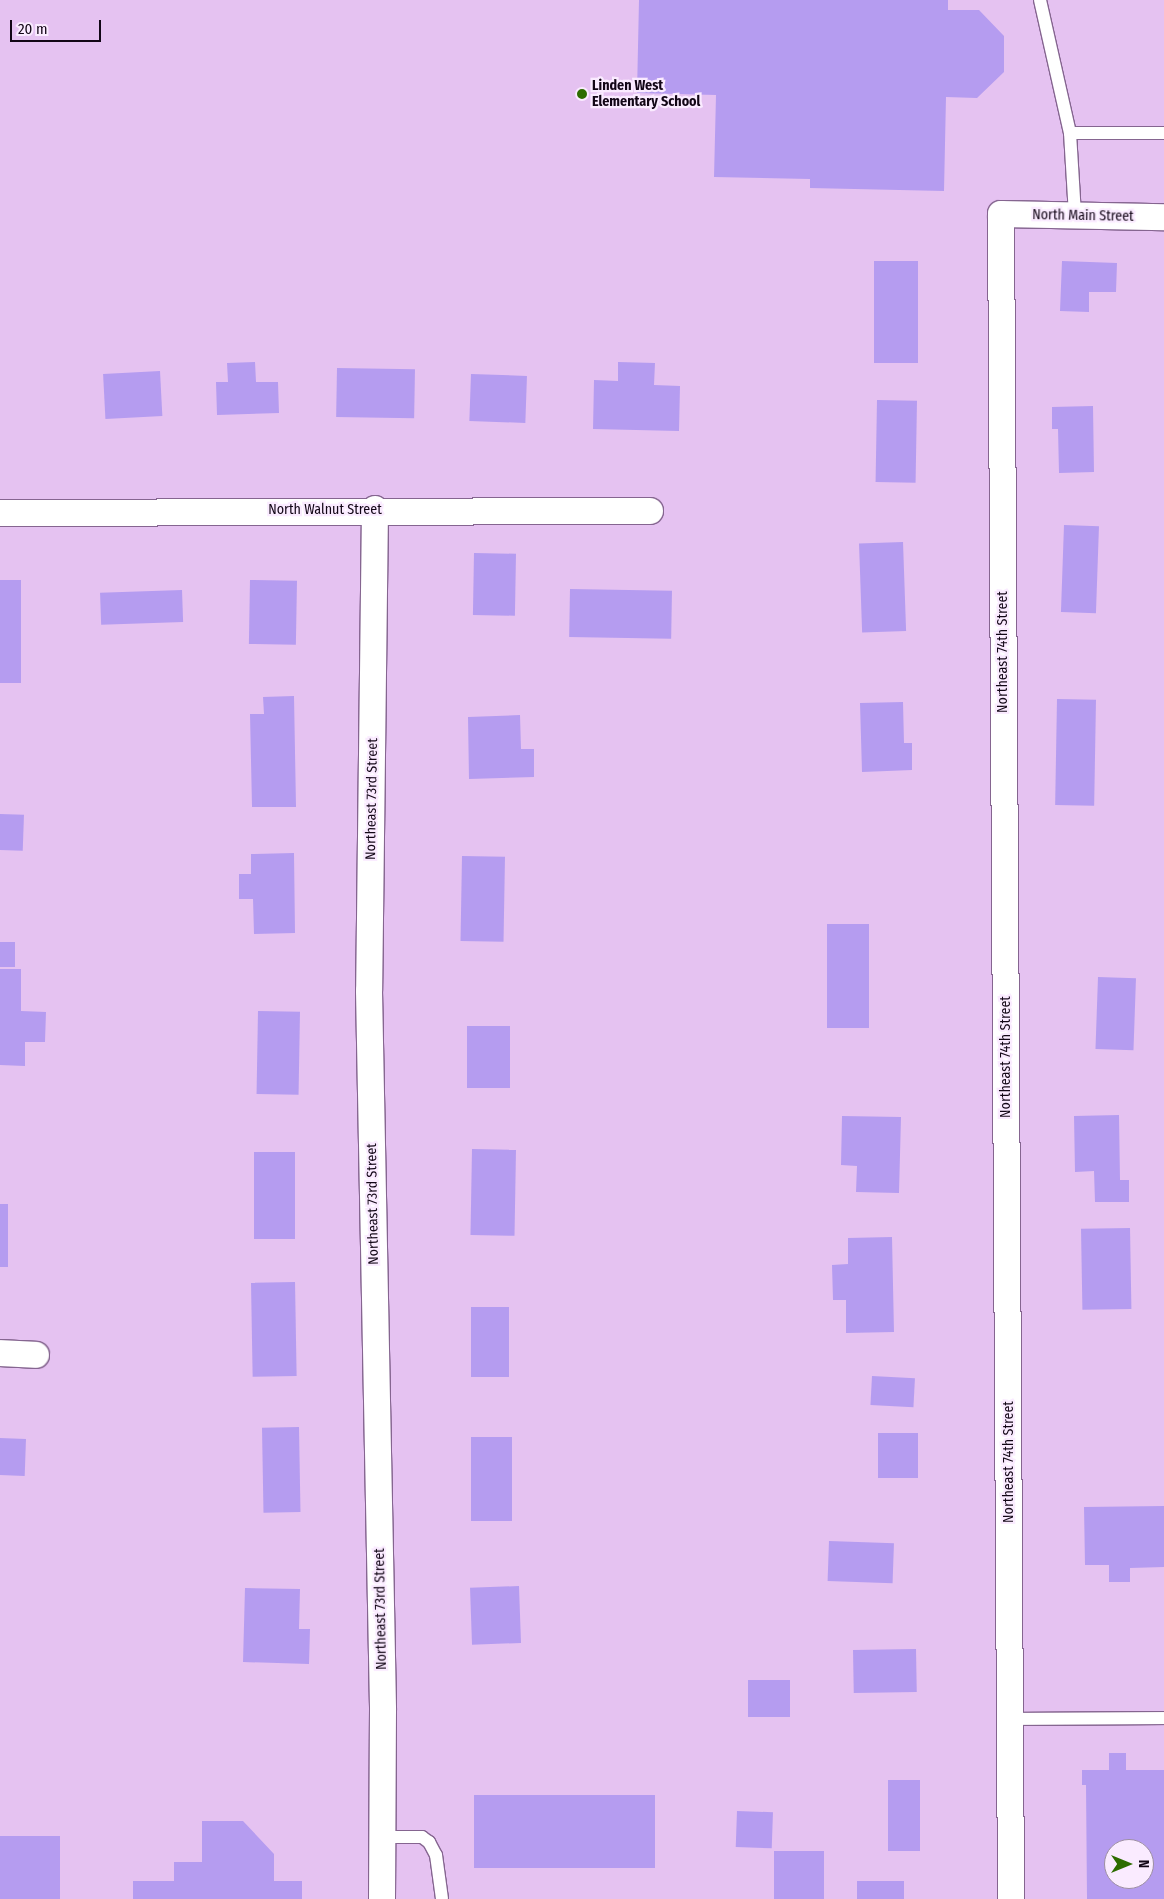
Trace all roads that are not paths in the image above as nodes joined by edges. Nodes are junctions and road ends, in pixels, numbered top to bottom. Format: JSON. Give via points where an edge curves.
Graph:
{"nodes":[{"id":1,"x":1040,"y":0,"type":"edge"},
{"id":2,"x":1070,"y":133,"type":"junction"},
{"id":3,"x":1164,"y":133,"type":"edge"},
{"id":4,"x":1001,"y":214,"type":"joint"},
{"id":5,"x":1075,"y":216,"type":"junction"},
{"id":6,"x":1164,"y":217,"type":"edge"},
{"id":7,"x":375,"y":509,"type":"junction"},
{"id":8,"x":650,"y":511,"type":"dead end"},
{"id":9,"x":0,"y":513,"type":"edge"},
{"id":10,"x":0,"y":1353,"type":"edge"},
{"id":11,"x":36,"y":1355,"type":"dead end"},
{"id":12,"x":1164,"y":1718,"type":"edge"},
{"id":13,"x":1010,"y":1719,"type":"junction"},
{"id":14,"x":382,"y":1837,"type":"junction"},
{"id":15,"x":382,"y":1899,"type":"edge"},
{"id":16,"x":442,"y":1899,"type":"edge"},
{"id":17,"x":1011,"y":1899,"type":"edge"}],
"edges":[{"from":1,"to":2,"type":"lane"},
{"from":2,"to":3,"type":"lane"},
{"from":2,"to":5,"type":"lane"},
{"from":4,"to":5,"type":"street","name":"North Main Street"},
{"from":4,"to":13,"type":"street","name":"Northeast 74th Street"},
{"from":5,"to":6,"type":"street","name":"North Main Street"},
{"from":7,"to":8,"type":"street","name":"North Walnut Street"},
{"from":7,"to":9,"type":"street","name":"North Walnut Street"},
{"from":7,"to":14,"type":"street","name":"Northeast 73rd Street","via":[[369,991],[383,1700]]},
{"from":10,"to":11,"type":"street"},
{"from":12,"to":13,"type":"lane"},
{"from":13,"to":17,"type":"street","name":"Northeast 74th Street"},
{"from":14,"to":15,"type":"street","name":"Northeast 73rd Street"},
{"from":14,"to":16,"type":"lane","via":[[422,1837],[429,1842],[436,1855]]}]}
